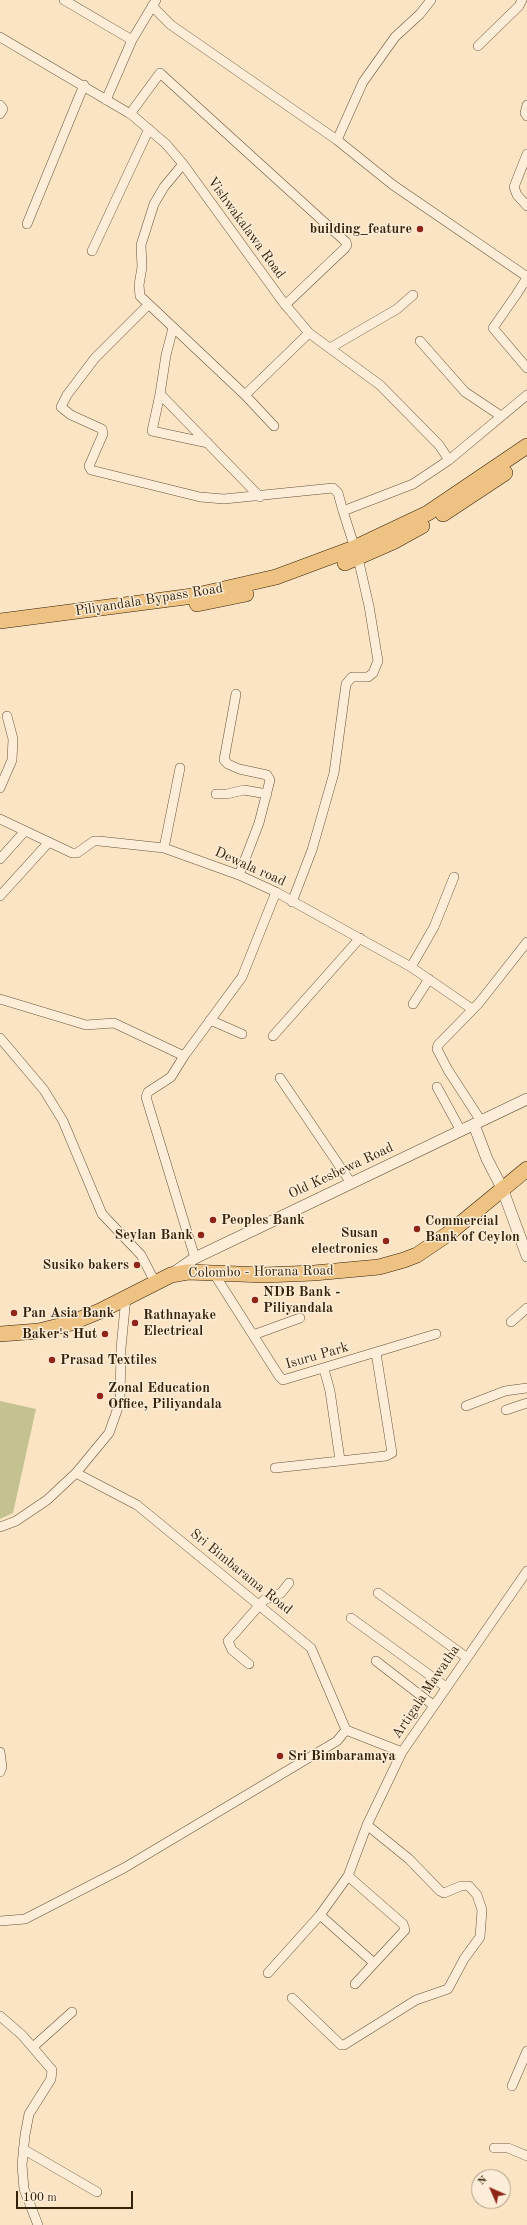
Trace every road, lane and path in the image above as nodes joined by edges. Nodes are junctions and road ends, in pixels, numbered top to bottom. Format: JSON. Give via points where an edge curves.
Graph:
{"nodes":[{"id":1,"x":64,"y":0,"type":"edge"},
{"id":2,"x":431,"y":0,"type":"edge"},
{"id":3,"x":522,"y":0,"type":"edge"},
{"id":4,"x":154,"y":3,"type":"edge"},
{"id":5,"x":0,"y":38,"type":"edge"},
{"id":6,"x":132,"y":40,"type":"junction"},
{"id":7,"x":478,"y":46,"type":"dead end"},
{"id":8,"x":84,"y":85,"type":"junction"},
{"id":9,"x":106,"y":100,"type":"junction"},
{"id":10,"x":0,"y":105,"type":"edge"},
{"id":11,"x":527,"y":105,"type":"edge"},
{"id":12,"x":0,"y":114,"type":"edge"},
{"id":13,"x":130,"y":114,"type":"junction"},
{"id":14,"x":527,"y":116,"type":"edge"},
{"id":15,"x":149,"y":129,"type":"junction"},
{"id":16,"x":338,"y":140,"type":"junction"},
{"id":17,"x":527,"y":154,"type":"edge"},
{"id":18,"x":183,"y":164,"type":"junction"},
{"id":19,"x":527,"y":206,"type":"edge"},
{"id":20,"x":27,"y":224,"type":"dead end"},
{"id":21,"x":92,"y":251,"type":"dead end"},
{"id":22,"x":413,"y":295,"type":"dead end"},
{"id":23,"x":148,"y":305,"type":"junction"},
{"id":24,"x":285,"y":305,"type":"junction"},
{"id":25,"x":173,"y":328,"type":"junction"},
{"id":26,"x":309,"y":333,"type":"junction"},
{"id":27,"x":420,"y":342,"type":"dead end"},
{"id":28,"x":330,"y":348,"type":"junction"},
{"id":29,"x":527,"y":368,"type":"edge"},
{"id":30,"x":160,"y":394,"type":"junction"},
{"id":31,"x":245,"y":395,"type":"junction"},
{"id":32,"x":527,"y":395,"type":"edge"},
{"id":33,"x":501,"y":416,"type":"junction"},
{"id":34,"x":274,"y":426,"type":"dead end"},
{"id":35,"x":208,"y":443,"type":"junction"},
{"id":36,"x":527,"y":446,"type":"edge"},
{"id":37,"x":527,"y":458,"type":"edge"},
{"id":38,"x":449,"y":460,"type":"junction"},
{"id":39,"x":260,"y":497,"type":"junction"},
{"id":40,"x":343,"y":511,"type":"junction"},
{"id":41,"x":356,"y":553,"type":"junction"},
{"id":42,"x":0,"y":621,"type":"edge"},
{"id":43,"x":0,"y":630,"type":"edge"},
{"id":44,"x":236,"y":694,"type":"dead end"},
{"id":45,"x":7,"y":716,"type":"dead end"},
{"id":46,"x":180,"y":768,"type":"dead end"},
{"id":47,"x":0,"y":788,"type":"edge"},
{"id":48,"x":216,"y":794,"type":"dead end"},
{"id":49,"x":267,"y":794,"type":"junction"},
{"id":50,"x":0,"y":819,"type":"edge"},
{"id":51,"x":25,"y":832,"type":"junction"},
{"id":52,"x":49,"y":842,"type":"junction"},
{"id":53,"x":164,"y":848,"type":"junction"},
{"id":54,"x":0,"y":859,"type":"edge"},
{"id":55,"x":239,"y":875,"type":"junction"},
{"id":56,"x":454,"y":877,"type":"dead end"},
{"id":57,"x":276,"y":892,"type":"junction"},
{"id":58,"x":0,"y":896,"type":"edge"},
{"id":59,"x":292,"y":902,"type":"junction"},
{"id":60,"x":360,"y":938,"type":"junction"},
{"id":61,"x":527,"y":942,"type":"edge"},
{"id":62,"x":411,"y":967,"type":"junction"},
{"id":63,"x":428,"y":979,"type":"junction"},
{"id":64,"x":0,"y":998,"type":"edge"},
{"id":65,"x":413,"y":1004,"type":"dead end"},
{"id":66,"x":472,"y":1009,"type":"junction"},
{"id":67,"x":210,"y":1020,"type":"junction"},
{"id":68,"x":242,"y":1034,"type":"dead end"},
{"id":69,"x":273,"y":1036,"type":"dead end"},
{"id":70,"x":0,"y":1038,"type":"edge"},
{"id":71,"x":184,"y":1056,"type":"junction"},
{"id":72,"x":280,"y":1078,"type":"dead end"},
{"id":73,"x":437,"y":1088,"type":"dead end"},
{"id":74,"x":527,"y":1099,"type":"edge"},
{"id":75,"x":477,"y":1123,"type":"junction"},
{"id":76,"x":461,"y":1131,"type":"junction"},
{"id":77,"x":527,"y":1169,"type":"edge"},
{"id":78,"x":351,"y":1183,"type":"junction"},
{"id":79,"x":502,"y":1188,"type":"junction"},
{"id":80,"x":527,"y":1256,"type":"edge"},
{"id":81,"x":195,"y":1258,"type":"junction"},
{"id":82,"x":212,"y":1272,"type":"junction"},
{"id":83,"x":171,"y":1275,"type":"junction"},
{"id":84,"x":155,"y":1282,"type":"junction"},
{"id":85,"x":126,"y":1297,"type":"junction"},
{"id":86,"x":527,"y":1308,"type":"edge"},
{"id":87,"x":300,"y":1318,"type":"dead end"},
{"id":88,"x":511,"y":1322,"type":"dead end"},
{"id":89,"x":0,"y":1331,"type":"edge"},
{"id":90,"x":0,"y":1334,"type":"edge"},
{"id":91,"x":436,"y":1334,"type":"dead end"},
{"id":92,"x":253,"y":1335,"type":"junction"},
{"id":93,"x":376,"y":1353,"type":"junction"},
{"id":94,"x":324,"y":1369,"type":"junction"},
{"id":95,"x":527,"y":1388,"type":"edge"},
{"id":96,"x":527,"y":1403,"type":"edge"},
{"id":97,"x":466,"y":1406,"type":"dead end"},
{"id":98,"x":506,"y":1410,"type":"dead end"},
{"id":99,"x":340,"y":1460,"type":"junction"},
{"id":100,"x":275,"y":1468,"type":"dead end"},
{"id":101,"x":76,"y":1472,"type":"junction"},
{"id":102,"x":0,"y":1527,"type":"edge"},
{"id":103,"x":527,"y":1571,"type":"edge"},
{"id":104,"x":290,"y":1584,"type":"dead end"},
{"id":105,"x":378,"y":1593,"type":"dead end"},
{"id":106,"x":259,"y":1606,"type":"junction"},
{"id":107,"x":351,"y":1618,"type":"dead end"},
{"id":108,"x":466,"y":1657,"type":"junction"},
{"id":109,"x":376,"y":1661,"type":"dead end"},
{"id":110,"x":249,"y":1664,"type":"dead end"},
{"id":111,"x":446,"y":1687,"type":"junction"},
{"id":112,"x":433,"y":1706,"type":"junction"},
{"id":113,"x":346,"y":1730,"type":"junction"},
{"id":114,"x":0,"y":1752,"type":"edge"},
{"id":115,"x":402,"y":1752,"type":"junction"},
{"id":116,"x":0,"y":1772,"type":"edge"},
{"id":117,"x":367,"y":1825,"type":"junction"},
{"id":118,"x":348,"y":1876,"type":"junction"},
{"id":119,"x":320,"y":1916,"type":"junction"},
{"id":120,"x":0,"y":1921,"type":"edge"},
{"id":121,"x":374,"y":1963,"type":"junction"},
{"id":122,"x":268,"y":1973,"type":"dead end"},
{"id":123,"x":355,"y":1984,"type":"dead end"},
{"id":124,"x":292,"y":1998,"type":"dead end"},
{"id":125,"x":72,"y":2012,"type":"dead end"},
{"id":126,"x":0,"y":2016,"type":"edge"},
{"id":127,"x":33,"y":2047,"type":"junction"},
{"id":128,"x":527,"y":2051,"type":"edge"},
{"id":129,"x":512,"y":2086,"type":"dead end"},
{"id":130,"x":494,"y":2148,"type":"dead end"},
{"id":131,"x":23,"y":2149,"type":"junction"},
{"id":132,"x":527,"y":2156,"type":"edge"},
{"id":133,"x":97,"y":2192,"type":"dead end"},
{"id":134,"x":38,"y":2225,"type":"edge"}],
"edges":[{"from":1,"to":6,"type":"street"},
{"from":2,"to":16,"type":"street","via":[[395,37],[363,82]]},
{"from":3,"to":7,"type":"street"},
{"from":4,"to":6,"type":"street"},
{"from":4,"to":16,"type":"street","via":[[171,25]]},
{"from":5,"to":8,"type":"street","name":"Vishwakalawa Road"},
{"from":6,"to":9,"type":"street"},
{"from":8,"to":9,"type":"street","name":"Vishwakalawa Road"},
{"from":8,"to":20,"type":"street"},
{"from":9,"to":13,"type":"street","name":"Vishwakalawa Road"},
{"from":10,"to":12,"type":"street","via":[[3,109]]},
{"from":11,"to":14,"type":"street"},
{"from":13,"to":15,"type":"street","name":"Vishwakalawa Road"},
{"from":13,"to":24,"type":"street","via":[[160,73],[346,242],[345,248]]},
{"from":15,"to":18,"type":"street","name":"Vishwakalawa Road"},
{"from":15,"to":21,"type":"street"},
{"from":16,"to":29,"type":"street","via":[[393,185],[526,276],[493,328]]},
{"from":17,"to":19,"type":"street","via":[[514,187],[517,195]]},
{"from":18,"to":23,"type":"street","via":[[154,204],[141,245],[140,296]]},
{"from":18,"to":24,"type":"street","name":"Vishwakalawa Road"},
{"from":22,"to":28,"type":"street","via":[[398,310]]},
{"from":23,"to":25,"type":"street"},
{"from":23,"to":39,"type":"street","via":[[95,358],[61,407],[71,415],[102,429],[103,434],[89,466],[91,470],[200,497],[224,500]]},
{"from":24,"to":26,"type":"street","name":"Vishwakalawa Road"},
{"from":25,"to":30,"type":"street"},
{"from":25,"to":31,"type":"street"},
{"from":26,"to":28,"type":"street","name":"Vishwakalawa Road"},
{"from":26,"to":31,"type":"street"},
{"from":27,"to":33,"type":"street","via":[[465,392]]},
{"from":28,"to":38,"type":"street","name":"Vishwakalawa Road","via":[[380,385],[439,445]]},
{"from":30,"to":35,"type":"street"},
{"from":30,"to":35,"type":"street","via":[[151,434]]},
{"from":31,"to":34,"type":"street"},
{"from":32,"to":33,"type":"street"},
{"from":33,"to":38,"type":"street"},
{"from":35,"to":39,"type":"street"},
{"from":36,"to":41,"type":"main road","name":"Piliyandala Bypass Road","via":[[428,513]]},
{"from":37,"to":41,"type":"main road","name":"Piliyandala Bypass Road","via":[[466,501],[393,542]]},
{"from":38,"to":40,"type":"street","via":[[413,484]]},
{"from":39,"to":40,"type":"street","via":[[333,488],[338,493]]},
{"from":40,"to":41,"type":"street"},
{"from":41,"to":42,"type":"main road","name":"Piliyandala Bypass Road","via":[[276,577],[193,596]]},
{"from":41,"to":43,"type":"main road","name":"Piliyandala Bypass Road","via":[[283,585],[218,601]]},
{"from":41,"to":59,"type":"street","via":[[369,606],[378,661],[373,673],[368,676],[352,677],[346,684],[334,773],[312,850]]},
{"from":44,"to":49,"type":"street","via":[[223,757],[228,764],[239,769],[267,775],[270,780]]},
{"from":45,"to":47,"type":"street","via":[[13,739],[12,760]]},
{"from":46,"to":53,"type":"street"},
{"from":48,"to":49,"type":"street","via":[[244,790]]},
{"from":49,"to":55,"type":"street"},
{"from":50,"to":51,"type":"street","name":"Dewala road"},
{"from":51,"to":52,"type":"street","name":"Dewala road"},
{"from":51,"to":54,"type":"street"},
{"from":52,"to":53,"type":"street","name":"Dewala road","via":[[72,853],[82,851],[94,841]]},
{"from":52,"to":58,"type":"street"},
{"from":53,"to":55,"type":"street","name":"Dewala road"},
{"from":55,"to":57,"type":"street","name":"Dewala road"},
{"from":56,"to":62,"type":"street","via":[[434,927]]},
{"from":57,"to":59,"type":"street","name":"Dewala road"},
{"from":57,"to":67,"type":"street","via":[[242,977]]},
{"from":59,"to":60,"type":"street","name":"Dewala road"},
{"from":60,"to":62,"type":"street","name":"Dewala road"},
{"from":60,"to":69,"type":"street"},
{"from":61,"to":66,"type":"street"},
{"from":62,"to":63,"type":"street","name":"Dewala road"},
{"from":63,"to":65,"type":"street"},
{"from":63,"to":66,"type":"street","name":"Dewala road"},
{"from":64,"to":71,"type":"street","via":[[86,1025],[114,1023]]},
{"from":66,"to":75,"type":"street","via":[[440,1042],[437,1049]]},
{"from":67,"to":68,"type":"street"},
{"from":67,"to":71,"type":"street"},
{"from":70,"to":84,"type":"street","via":[[44,1090],[63,1121],[102,1214],[140,1255]]},
{"from":71,"to":81,"type":"street","via":[[171,1077],[148,1092],[146,1097]]},
{"from":72,"to":78,"type":"street"},
{"from":73,"to":76,"type":"street"},
{"from":74,"to":75,"type":"street","name":"Old Kesbewa Road"},
{"from":75,"to":76,"type":"street","name":"Old Kesbewa Road"},
{"from":75,"to":79,"type":"street","via":[[487,1158]]},
{"from":76,"to":78,"type":"street","name":"Old Kesbewa Road"},
{"from":77,"to":79,"type":"main road","name":"Colombo - Horana Road"},
{"from":78,"to":81,"type":"street","name":"Old Kesbewa Road"},
{"from":79,"to":80,"type":"street"},
{"from":79,"to":82,"type":"main road","name":"Colombo - Horana Road","via":[[448,1234],[417,1255],[404,1260],[379,1267],[314,1273]]},
{"from":81,"to":83,"type":"street","name":"Old Kesbewa Road"},
{"from":82,"to":83,"type":"main road","name":"Colombo - Horana Road"},
{"from":82,"to":92,"type":"street","name":"Isuru Park"},
{"from":83,"to":84,"type":"main road","name":"Colombo - Horana Road"},
{"from":84,"to":85,"type":"main road","name":"Colombo - Horana Road"},
{"from":85,"to":90,"type":"main road","name":"Colombo - Horana Road","via":[[100,1312],[71,1323],[39,1330]]},
{"from":85,"to":101,"type":"street","via":[[118,1414],[109,1433]]},
{"from":86,"to":88,"type":"street"},
{"from":87,"to":92,"type":"street"},
{"from":89,"to":90,"type":"street"},
{"from":91,"to":93,"type":"street","name":"Isuru Park"},
{"from":92,"to":94,"type":"street","name":"Isuru Park","via":[[283,1380]]},
{"from":93,"to":94,"type":"street","name":"Isuru Park"},
{"from":93,"to":99,"type":"street","via":[[392,1453],[386,1456]]},
{"from":94,"to":99,"type":"street"},
{"from":95,"to":97,"type":"street","via":[[505,1391]]},
{"from":96,"to":98,"type":"street"},
{"from":99,"to":100,"type":"street"},
{"from":101,"to":102,"type":"street","via":[[47,1500],[16,1521]]},
{"from":101,"to":106,"type":"street","name":"Sri Bimbarama Road","via":[[136,1505]]},
{"from":103,"to":108,"type":"street","name":"Artigala Mawatha"},
{"from":104,"to":106,"type":"street","via":[[281,1593],[264,1600]]},
{"from":105,"to":108,"type":"street"},
{"from":106,"to":110,"type":"street","via":[[228,1641],[232,1650]]},
{"from":106,"to":113,"type":"street","name":"Sri Bimbarama Road","via":[[310,1648]]},
{"from":107,"to":111,"type":"street"},
{"from":108,"to":111,"type":"street","name":"Artigala Mawatha"},
{"from":109,"to":112,"type":"street"},
{"from":111,"to":112,"type":"street","name":"Artigala Mawatha"},
{"from":112,"to":115,"type":"street","name":"Artigala Mawatha"},
{"from":113,"to":115,"type":"street"},
{"from":113,"to":120,"type":"street","via":[[338,1741],[124,1868],[25,1918]]},
{"from":114,"to":116,"type":"street"},
{"from":115,"to":117,"type":"street","name":"Artigala Mawatha"},
{"from":117,"to":118,"type":"street","name":"Artigala Mawatha"},
{"from":117,"to":124,"type":"street","via":[[409,1859],[440,1891],[444,1893],[461,1886],[469,1886],[477,1895],[482,1910],[480,1937],[464,1959],[448,1989],[416,2000],[344,2045],[341,2045]]},
{"from":118,"to":119,"type":"street","name":"Artigala Mawatha"},
{"from":118,"to":121,"type":"street","via":[[405,1930]]},
{"from":119,"to":121,"type":"street"},
{"from":119,"to":122,"type":"street","name":"Artigala Mawatha"},
{"from":121,"to":123,"type":"street"},
{"from":125,"to":127,"type":"street"},
{"from":126,"to":127,"type":"street"},
{"from":127,"to":131,"type":"street","via":[[52,2070],[52,2075],[29,2114]]},
{"from":128,"to":129,"type":"street"},
{"from":130,"to":132,"type":"street","via":[[508,2148]]},
{"from":131,"to":133,"type":"street"},
{"from":131,"to":134,"type":"street","via":[[24,2189]]}]}
